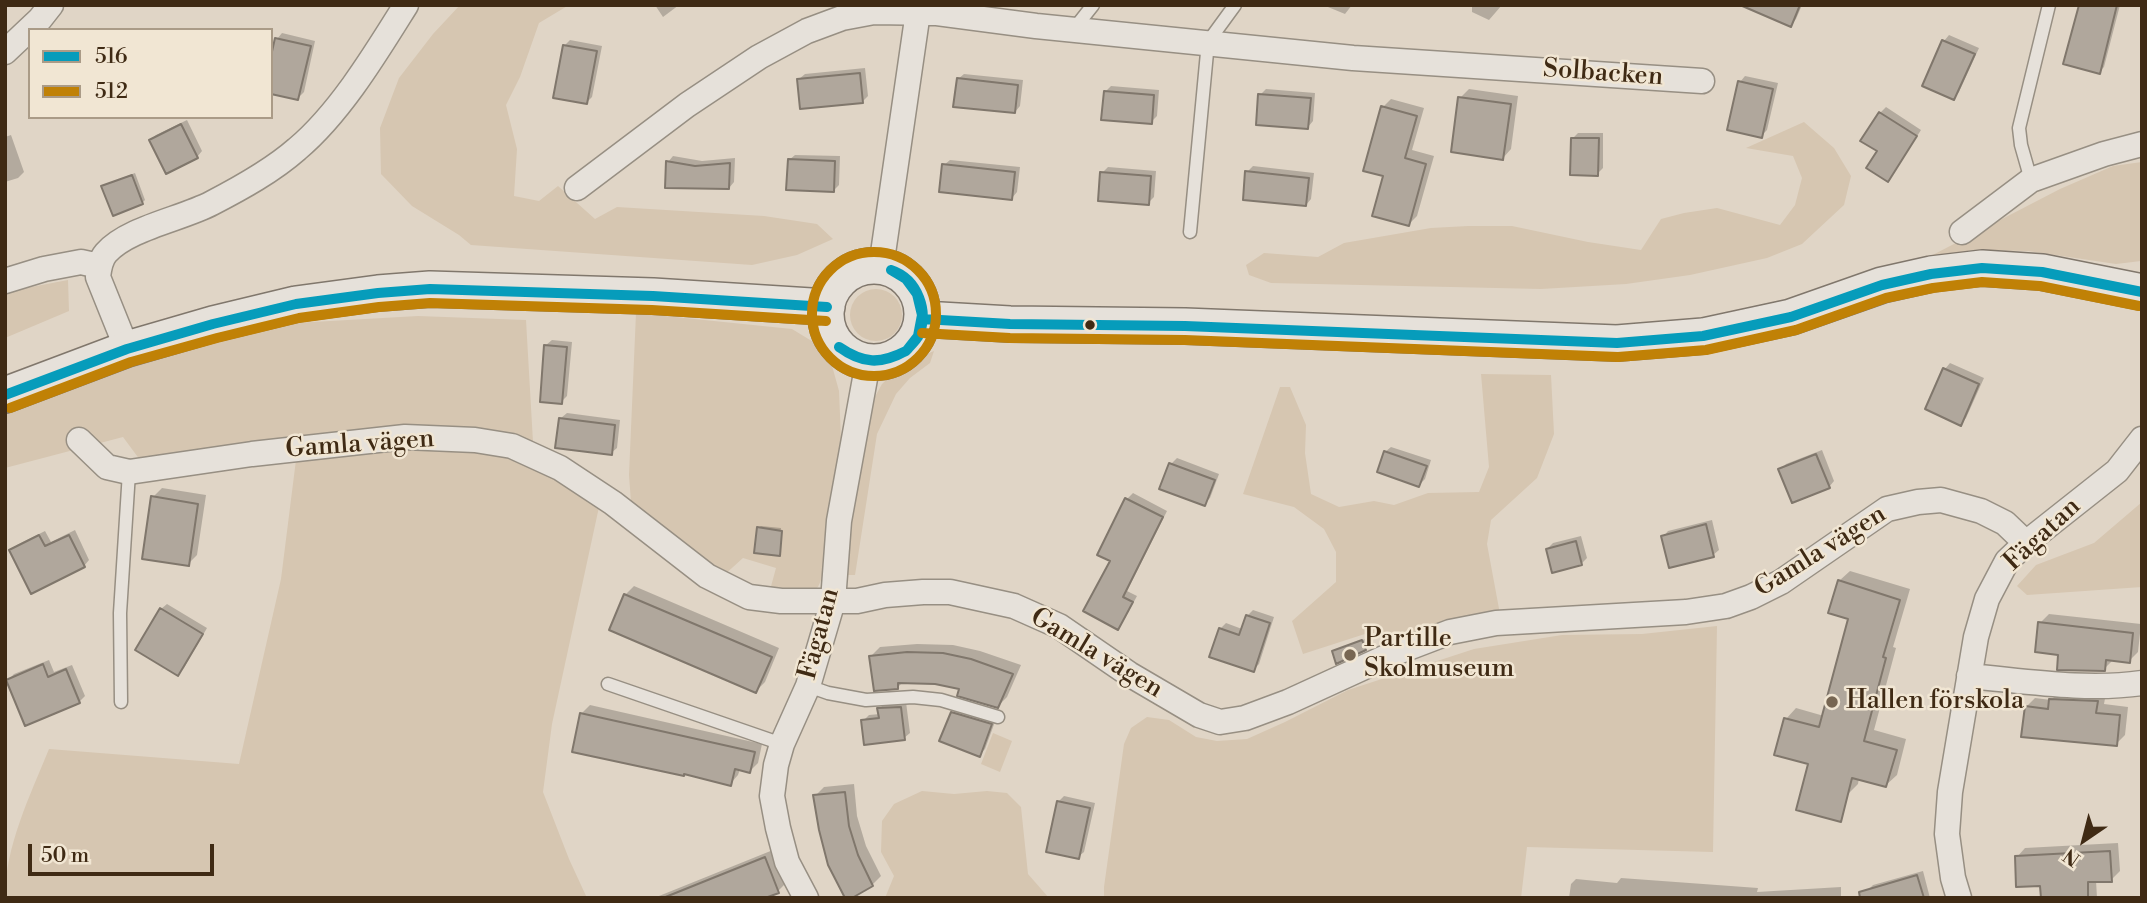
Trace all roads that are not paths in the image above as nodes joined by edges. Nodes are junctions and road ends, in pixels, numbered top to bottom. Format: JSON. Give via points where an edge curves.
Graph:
{"nodes":[{"id":1,"x":51,"y":5,"type":"edge"},
{"id":2,"x":406,"y":5,"type":"edge"},
{"id":3,"x":1093,"y":5,"type":"edge"},
{"id":4,"x":1235,"y":5,"type":"edge"},
{"id":5,"x":2049,"y":5,"type":"edge"},
{"id":6,"x":918,"y":12,"type":"junction"},
{"id":7,"x":30,"y":28,"type":"edge"},
{"id":8,"x":1074,"y":29,"type":"junction"},
{"id":9,"x":28,"y":30,"type":"edge"},
{"id":10,"x":1208,"y":42,"type":"junction"},
{"id":11,"x":5,"y":52,"type":"edge"},
{"id":12,"x":1702,"y":80,"type":"dead end"},
{"id":13,"x":2142,"y":144,"type":"edge"},
{"id":14,"x":2031,"y":180,"type":"junction"},
{"id":15,"x":577,"y":188,"type":"dead end"},
{"id":16,"x":1190,"y":232,"type":"dead end"},
{"id":17,"x":1962,"y":232,"type":"dead end"},
{"id":18,"x":99,"y":266,"type":"junction"},
{"id":19,"x":881,"y":267,"type":"junction"},
{"id":20,"x":5,"y":281,"type":"edge"},
{"id":21,"x":2142,"y":292,"type":"edge"},
{"id":22,"x":827,"y":307,"type":"junction"},
{"id":23,"x":923,"y":319,"type":"junction"},
{"id":24,"x":127,"y":349,"type":"junction"},
{"id":25,"x":868,"y":362,"type":"junction"},
{"id":26,"x":5,"y":395,"type":"edge"},
{"id":27,"x":2142,"y":439,"type":"edge"},
{"id":28,"x":79,"y":440,"type":"dead end"},
{"id":29,"x":129,"y":471,"type":"junction"},
{"id":30,"x":2026,"y":543,"type":"junction"},
{"id":31,"x":833,"y":601,"type":"junction"},
{"id":32,"x":1969,"y":676,"type":"junction"},
{"id":33,"x":2142,"y":683,"type":"edge"},
{"id":34,"x":608,"y":684,"type":"dead end"},
{"id":35,"x":808,"y":686,"type":"junction"},
{"id":36,"x":121,"y":702,"type":"dead end"},
{"id":37,"x":999,"y":718,"type":"dead end"},
{"id":38,"x":782,"y":744,"type":"junction"},
{"id":39,"x":806,"y":898,"type":"edge"},
{"id":40,"x":1959,"y":898,"type":"edge"}],
"edges":[{"from":1,"to":7,"type":"street"},
{"from":2,"to":18,"type":"street","via":[[346,93],[296,150],[209,205],[124,239],[106,253]]},
{"from":3,"to":8,"type":"lane"},
{"from":4,"to":10,"type":"lane"},
{"from":5,"to":14,"type":"lane","via":[[2019,128]]},
{"from":6,"to":8,"type":"street","name":"Solbacken"},
{"from":6,"to":15,"type":"street","name":"Solbacken","via":[[874,12],[824,20],[687,105]]},
{"from":6,"to":19,"type":"street"},
{"from":8,"to":10,"type":"street","name":"Solbacken"},
{"from":9,"to":11,"type":"street"},
{"from":10,"to":12,"type":"street","name":"Solbacken","via":[[1353,58]]},
{"from":10,"to":16,"type":"lane"},
{"from":13,"to":14,"type":"street"},
{"from":14,"to":17,"type":"street"},
{"from":18,"to":20,"type":"street","via":[[81,262]]},
{"from":18,"to":24,"type":"street","via":[[98,277]]},
{"from":19,"to":22,"type":"street","via":[[862,268],[845,276]]},
{"from":19,"to":23,"type":"street","via":[[911,283]]},
{"from":21,"to":23,"type":"street","via":[[2042,272],[1982,268],[1882,285],[1791,317],[1703,336],[1617,343]]},
{"from":22,"to":24,"type":"street","via":[[430,289],[296,304]]},
{"from":22,"to":25,"type":"street","via":[[827,322],[836,343],[847,354]]},
{"from":23,"to":25,"type":"street","via":[[903,353],[883,362]]},
{"from":24,"to":26,"type":"street"},
{"from":25,"to":31,"type":"street","name":"Fägatan","via":[[839,520]]},
{"from":27,"to":30,"type":"street","name":"Fägatan","via":[[2117,471]]},
{"from":28,"to":29,"type":"street","via":[[107,467]]},
{"from":29,"to":31,"type":"street","name":"Gamla vägen","via":[[405,437],[475,439],[512,446],[560,468],[707,576],[750,597]]},
{"from":29,"to":36,"type":"lane","via":[[120,612]]},
{"from":30,"to":31,"type":"street","name":"Gamla vägen","via":[[2005,523],[1981,511],[1941,500],[1902,504],[1887,509],[1781,582],[1726,606],[1496,623],[1450,632],[1288,702],[1220,722],[1199,715],[1129,674],[1059,626],[1014,606],[950,592]]},
{"from":30,"to":32,"type":"street","name":"Fägatan","via":[[2007,561],[1987,599]]},
{"from":31,"to":35,"type":"street","name":"Fägatan"},
{"from":32,"to":33,"type":"street","via":[[2077,685]]},
{"from":32,"to":40,"type":"street","name":"Fägatan","via":[[1947,834]]},
{"from":34,"to":38,"type":"lane"},
{"from":35,"to":37,"type":"lane","via":[[866,700],[941,700]]},
{"from":35,"to":38,"type":"street","name":"Fägatan"},
{"from":38,"to":39,"type":"street","name":"Fägatan","via":[[772,796],[788,862]]}]}
